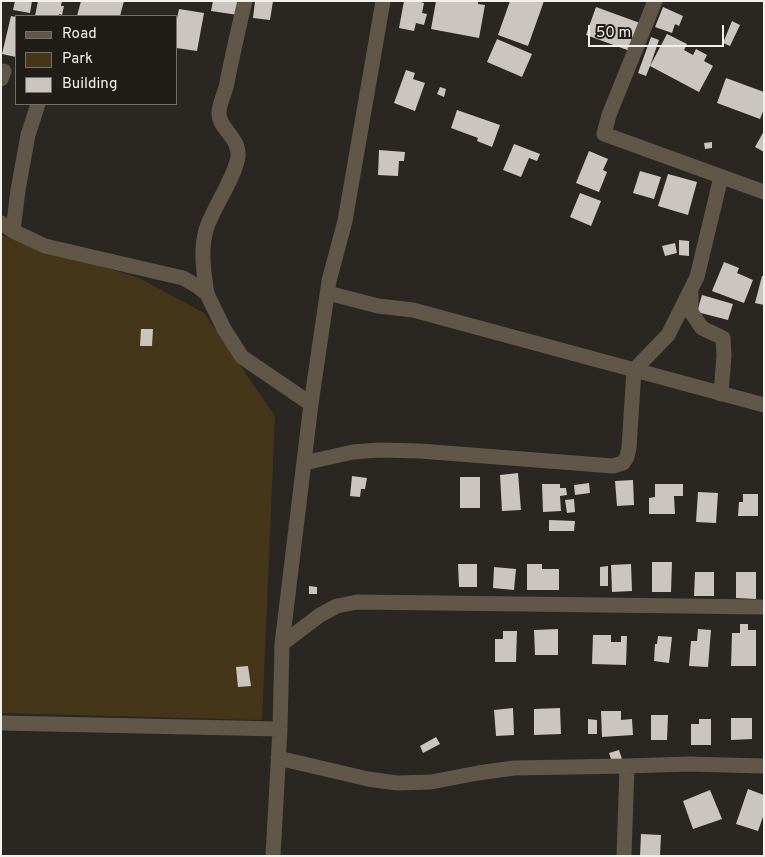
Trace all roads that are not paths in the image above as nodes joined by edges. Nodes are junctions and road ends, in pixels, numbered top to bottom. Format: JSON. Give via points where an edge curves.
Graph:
{"nodes":[{"id":1,"x":245,"y":1,"type":"edge"},
{"id":2,"x":383,"y":1,"type":"edge"},
{"id":3,"x":655,"y":1,"type":"edge"},
{"id":4,"x":38,"y":105,"type":"edge"},
{"id":5,"x":721,"y":177,"type":"junction"},
{"id":6,"x":764,"y":192,"type":"edge"},
{"id":7,"x":7,"y":227,"type":"edge"},
{"id":8,"x":691,"y":290,"type":"junction"},
{"id":9,"x":328,"y":293,"type":"junction"},
{"id":10,"x":207,"y":294,"type":"junction"},
{"id":11,"x":634,"y":370,"type":"junction"},
{"id":12,"x":721,"y":394,"type":"junction"},
{"id":13,"x":311,"y":404,"type":"junction"},
{"id":14,"x":764,"y":405,"type":"edge"},
{"id":15,"x":304,"y":463,"type":"junction"},
{"id":16,"x":764,"y":607,"type":"edge"},
{"id":17,"x":282,"y":644,"type":"junction"},
{"id":18,"x":1,"y":723,"type":"edge"},
{"id":19,"x":280,"y":729,"type":"junction"},
{"id":20,"x":278,"y":758,"type":"junction"},
{"id":21,"x":627,"y":766,"type":"junction"},
{"id":22,"x":764,"y":766,"type":"edge"},
{"id":23,"x":274,"y":856,"type":"edge"},
{"id":24,"x":624,"y":856,"type":"edge"}],
"edges":[{"from":1,"to":10,"type":"street","via":[[219,111],[219,118],[236,143],[238,156],[206,229],[202,260]]},
{"from":2,"to":9,"type":"street","via":[[345,222]]},
{"from":3,"to":5,"type":"street","via":[[604,134]]},
{"from":4,"to":7,"type":"street"},
{"from":5,"to":6,"type":"street"},
{"from":5,"to":8,"type":"street"},
{"from":7,"to":10,"type":"street","via":[[45,246],[182,278]]},
{"from":8,"to":11,"type":"street","via":[[668,335]]},
{"from":8,"to":12,"type":"street","via":[[691,312],[702,328],[723,338]]},
{"from":9,"to":11,"type":"street","via":[[378,306],[412,310]]},
{"from":9,"to":13,"type":"street"},
{"from":10,"to":13,"type":"street","via":[[242,357]]},
{"from":11,"to":12,"type":"street"},
{"from":11,"to":15,"type":"street","via":[[629,448],[623,463],[613,466],[379,450]]},
{"from":12,"to":14,"type":"street"},
{"from":13,"to":15,"type":"street"},
{"from":15,"to":17,"type":"street"},
{"from":16,"to":17,"type":"street","via":[[357,602],[338,606],[320,615]]},
{"from":17,"to":19,"type":"street"},
{"from":18,"to":19,"type":"street"},
{"from":19,"to":20,"type":"street"},
{"from":20,"to":21,"type":"street","via":[[397,784],[432,782],[514,768]]},
{"from":20,"to":23,"type":"street"},
{"from":21,"to":22,"type":"street"},
{"from":21,"to":24,"type":"street"}]}
